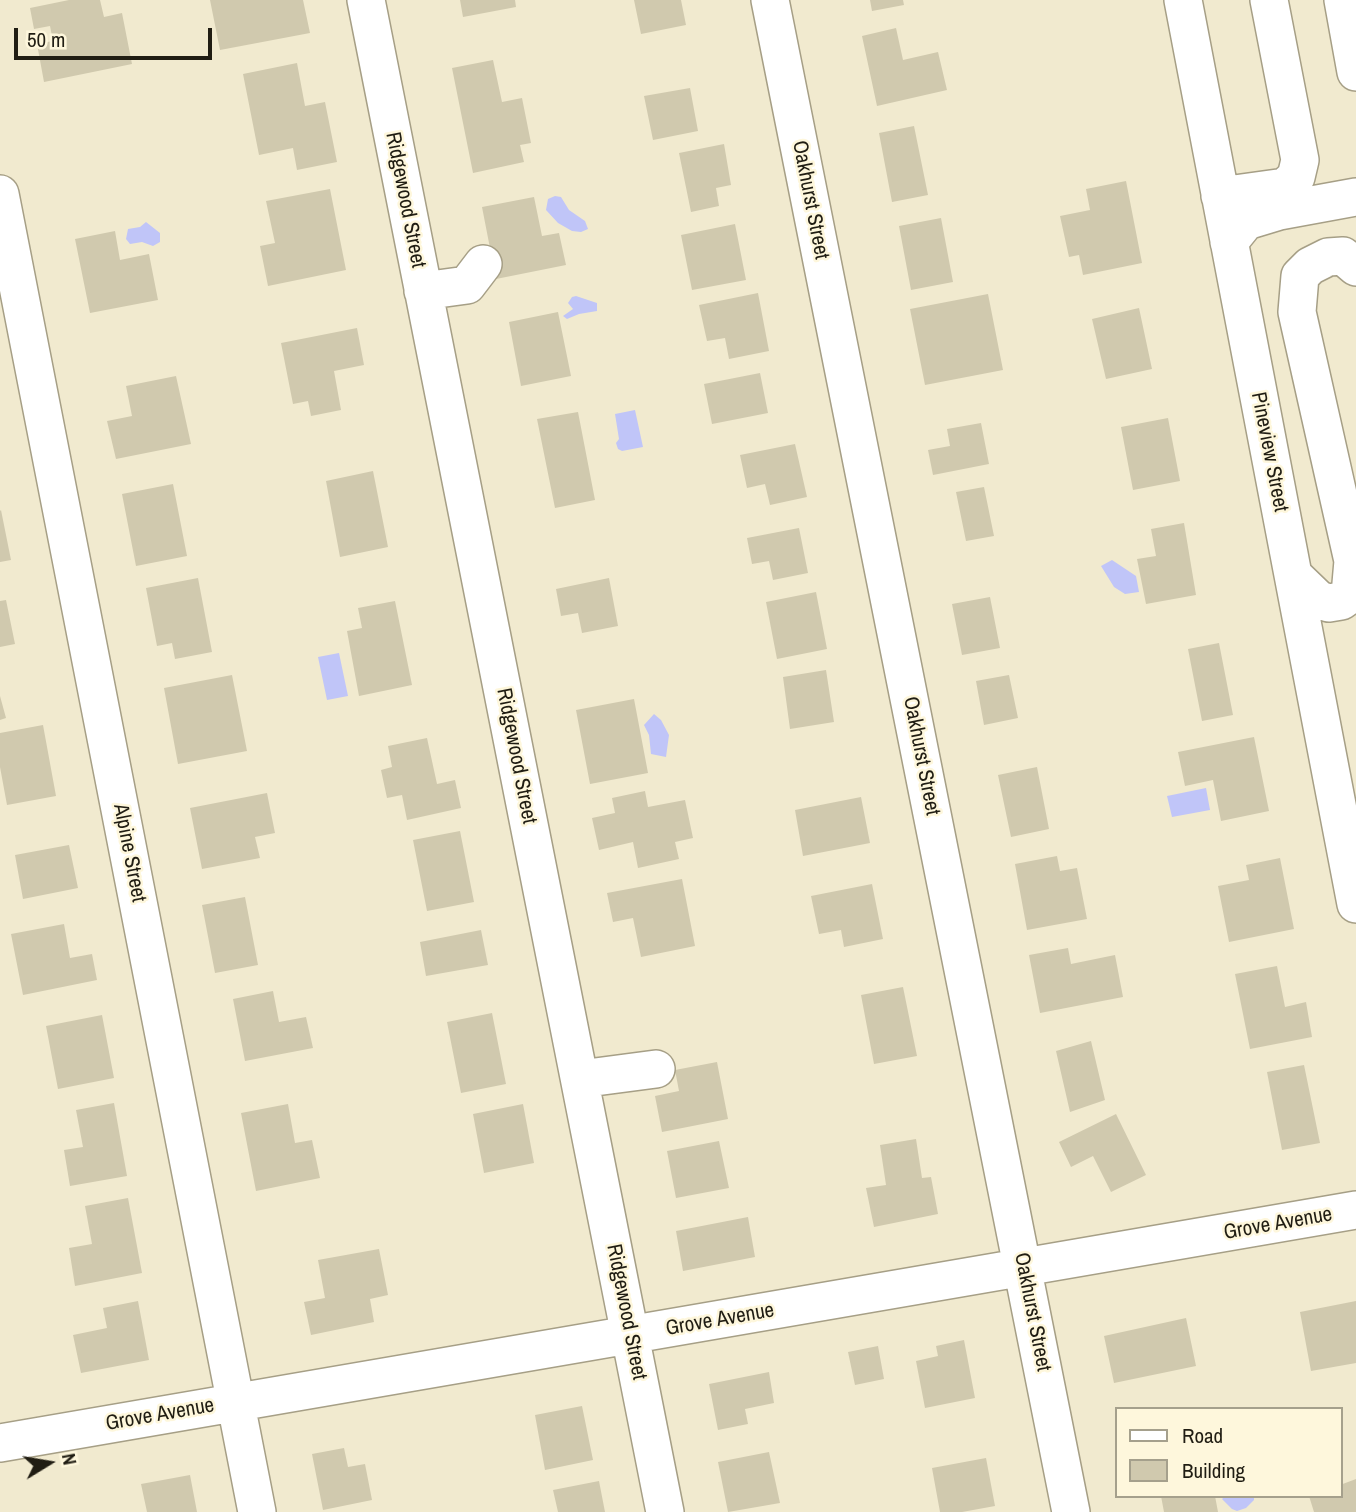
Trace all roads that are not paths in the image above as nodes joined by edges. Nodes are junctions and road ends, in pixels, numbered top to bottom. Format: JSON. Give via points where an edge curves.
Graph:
{"nodes":[{"id":1,"x":366,"y":0,"type":"edge"},
{"id":2,"x":770,"y":0,"type":"edge"},
{"id":3,"x":1182,"y":0,"type":"edge"},
{"id":4,"x":1269,"y":0,"type":"edge"},
{"id":5,"x":1343,"y":0,"type":"edge"},
{"id":6,"x":1356,"y":72,"type":"edge"},
{"id":7,"x":0,"y":194,"type":"edge"},
{"id":8,"x":1220,"y":196,"type":"junction"},
{"id":9,"x":1356,"y":197,"type":"edge"},
{"id":10,"x":1229,"y":242,"type":"junction"},
{"id":11,"x":483,"y":264,"type":"dead end"},
{"id":12,"x":1356,"y":267,"type":"edge"},
{"id":13,"x":423,"y":291,"type":"junction"},
{"id":14,"x":1293,"y":575,"type":"junction"},
{"id":15,"x":1356,"y":622,"type":"edge"},
{"id":16,"x":1314,"y":683,"type":"junction"},
{"id":17,"x":1356,"y":904,"type":"edge"},
{"id":18,"x":656,"y":1069,"type":"dead end"},
{"id":19,"x":580,"y":1079,"type":"junction"},
{"id":20,"x":1356,"y":1210,"type":"edge"},
{"id":21,"x":1024,"y":1268,"type":"junction"},
{"id":22,"x":630,"y":1336,"type":"junction"},
{"id":23,"x":237,"y":1401,"type":"junction"},
{"id":24,"x":0,"y":1443,"type":"edge"},
{"id":25,"x":257,"y":1512,"type":"edge"},
{"id":26,"x":665,"y":1512,"type":"edge"},
{"id":27,"x":1071,"y":1512,"type":"edge"}],
"edges":[{"from":1,"to":13,"type":"street","name":"Ridgewood Street"},
{"from":2,"to":21,"type":"street","name":"Oakhurst Street"},
{"from":3,"to":8,"type":"street","name":"Pineview Street"},
{"from":4,"to":8,"type":"street","via":[[1300,160],[1296,177],[1285,187]]},
{"from":5,"to":6,"type":"street"},
{"from":7,"to":23,"type":"street","name":"Alpine Street"},
{"from":8,"to":10,"type":"street","name":"Pineview Street"},
{"from":9,"to":10,"type":"street","via":[[1246,221]]},
{"from":10,"to":14,"type":"street","name":"Pineview Street"},
{"from":11,"to":13,"type":"street","via":[[467,285]]},
{"from":12,"to":14,"type":"street","via":[[1343,256],[1310,266],[1300,276],[1297,312],[1353,561],[1350,595],[1329,603],[1319,600]]},
{"from":13,"to":19,"type":"street","name":"Ridgewood Street"},
{"from":14,"to":16,"type":"street","name":"Pineview Street"},
{"from":15,"to":16,"type":"street","via":[[1329,629],[1319,641]]},
{"from":16,"to":17,"type":"street","name":"Pineview Street"},
{"from":18,"to":19,"type":"street"},
{"from":19,"to":22,"type":"street","name":"Ridgewood Street"},
{"from":20,"to":21,"type":"street","name":"Grove Avenue"},
{"from":21,"to":22,"type":"street","name":"Grove Avenue"},
{"from":21,"to":27,"type":"street","name":"Oakhurst Street"},
{"from":22,"to":23,"type":"street","name":"Grove Avenue"},
{"from":22,"to":26,"type":"street","name":"Ridgewood Street"},
{"from":23,"to":24,"type":"street","name":"Grove Avenue"},
{"from":23,"to":25,"type":"street","name":"Alpine Street"}]}
